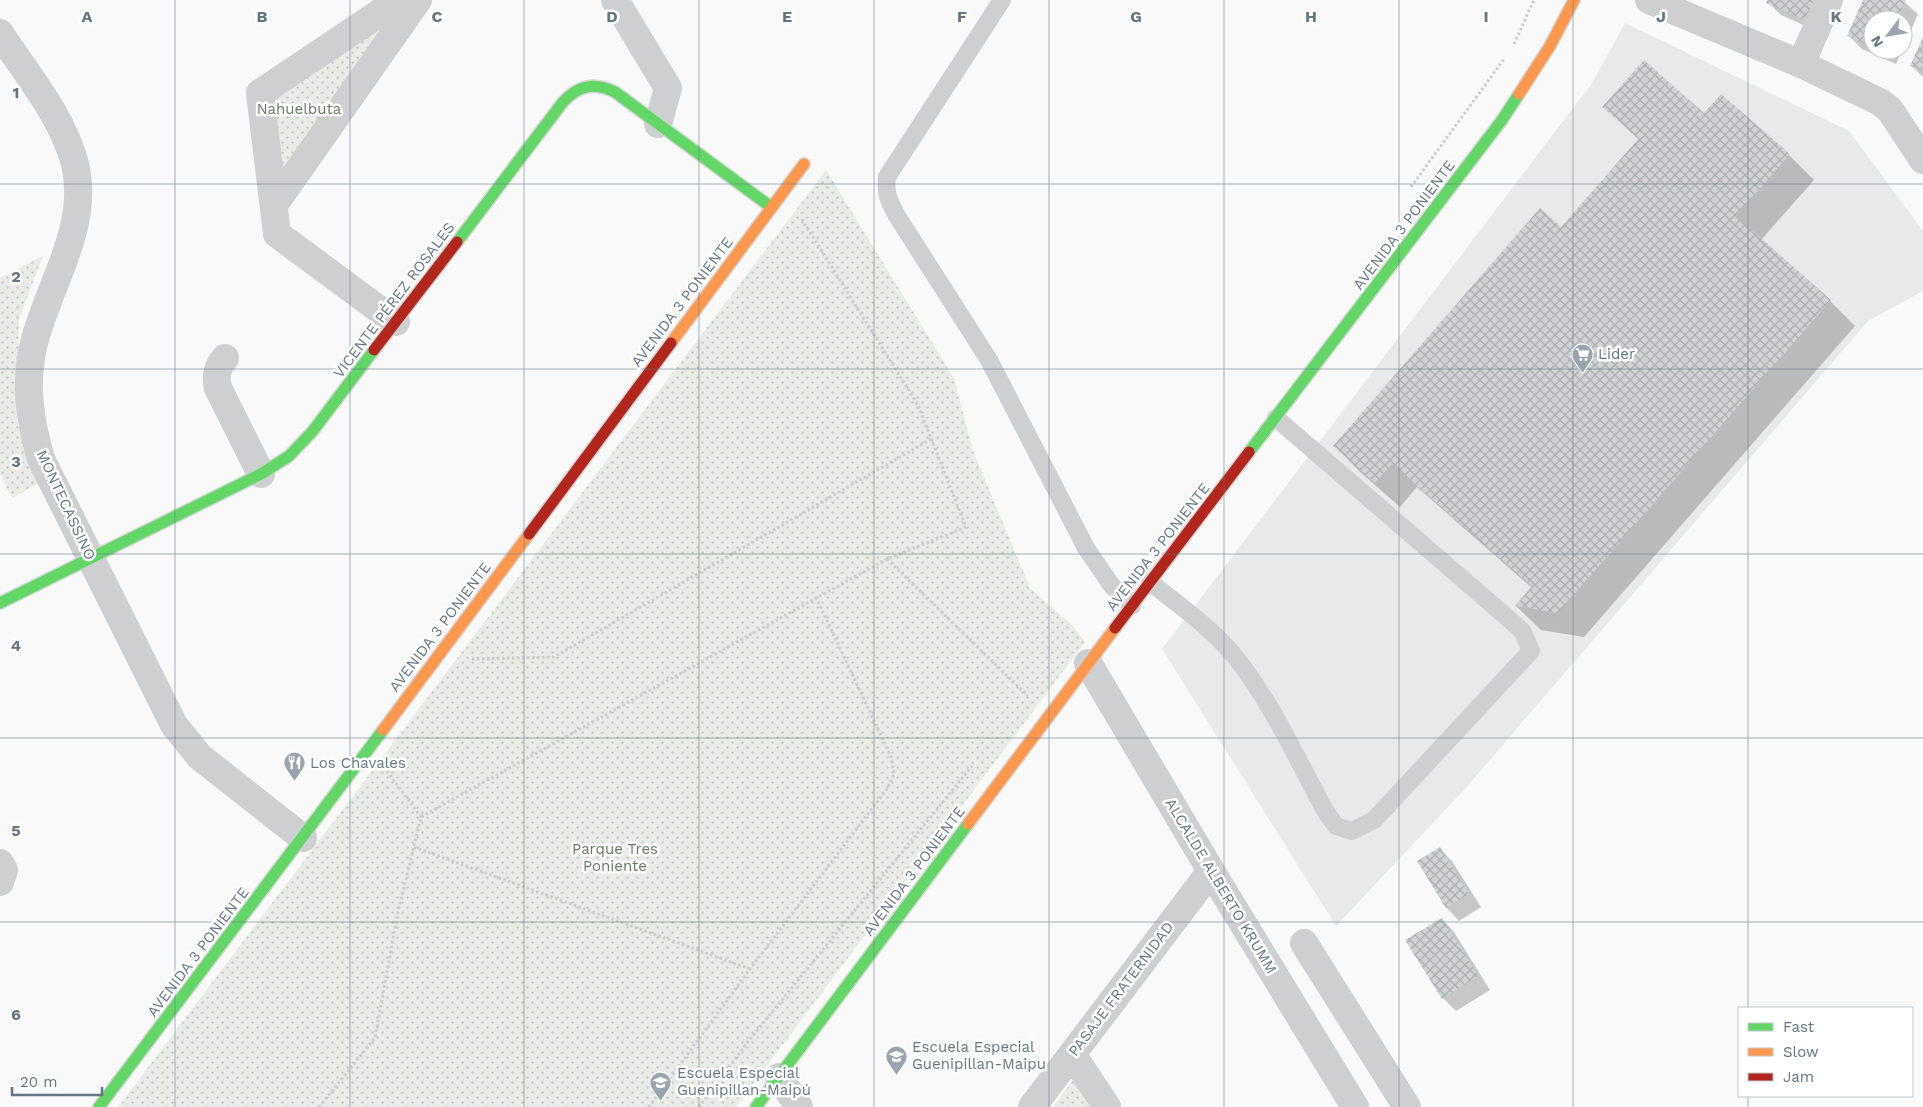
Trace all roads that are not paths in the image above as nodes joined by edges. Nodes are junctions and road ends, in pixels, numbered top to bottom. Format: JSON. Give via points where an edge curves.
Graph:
{"nodes":[{"id":1,"x":399,"y":0,"type":"edge"},
{"id":2,"x":418,"y":0,"type":"edge"},
{"id":3,"x":615,"y":0,"type":"edge"},
{"id":4,"x":1002,"y":0,"type":"edge"},
{"id":5,"x":1574,"y":0,"type":"edge"},
{"id":6,"x":1649,"y":0,"type":"edge"},
{"id":7,"x":1829,"y":0,"type":"edge"},
{"id":8,"x":0,"y":33,"type":"edge"},
{"id":9,"x":1801,"y":64,"type":"junction"},
{"id":10,"x":658,"y":124,"type":"junction"},
{"id":11,"x":1923,"y":160,"type":"edge"},
{"id":12,"x":804,"y":164,"type":"dead end"},
{"id":13,"x":274,"y":205,"type":"junction"},
{"id":14,"x":771,"y":206,"type":"junction"},
{"id":15,"x":396,"y":322,"type":"junction"},
{"id":16,"x":225,"y":358,"type":"dead end"},
{"id":17,"x":1276,"y":418,"type":"junction"},
{"id":18,"x":261,"y":474,"type":"junction"},
{"id":19,"x":90,"y":559,"type":"junction"},
{"id":20,"x":1150,"y":582,"type":"junction"},
{"id":21,"x":0,"y":604,"type":"edge"},
{"id":22,"x":1132,"y":606,"type":"junction"},
{"id":23,"x":1088,"y":663,"type":"junction"},
{"id":24,"x":303,"y":838,"type":"junction"},
{"id":25,"x":0,"y":863,"type":"edge"},
{"id":26,"x":1211,"y":871,"type":"junction"},
{"id":27,"x":0,"y":882,"type":"edge"},
{"id":28,"x":1304,"y":943,"type":"dead end"},
{"id":29,"x":1072,"y":1054,"type":"junction"},
{"id":30,"x":779,"y":1077,"type":"junction"},
{"id":31,"x":99,"y":1107,"type":"edge"},
{"id":32,"x":756,"y":1107,"type":"edge"},
{"id":33,"x":799,"y":1107,"type":"edge"},
{"id":34,"x":1032,"y":1107,"type":"edge"},
{"id":35,"x":1107,"y":1107,"type":"edge"},
{"id":36,"x":1355,"y":1107,"type":"edge"},
{"id":37,"x":1407,"y":1107,"type":"edge"}],
"edges":[{"from":1,"to":13,"type":"street","via":[[260,93]]},
{"from":2,"to":13,"type":"street"},
{"from":3,"to":10,"type":"street","via":[[668,88]]},
{"from":4,"to":22,"type":"lane","via":[[887,178],[886,190],[897,216],[989,360],[1086,548],[1112,586]]},
{"from":5,"to":17,"type":"street","name":"AVENIDA 3 PONIENTE","via":[[1546,53],[1502,120]]},
{"from":6,"to":9,"type":"street"},
{"from":7,"to":9,"type":"street"},
{"from":8,"to":19,"type":"street","name":"MONTECASSINO","via":[[59,123],[75,166],[78,189],[73,233],[33,345],[29,400],[33,430],[42,459]]},
{"from":9,"to":11,"type":"street","via":[[1880,102],[1890,110]]},
{"from":10,"to":14,"type":"street","name":"VICENTE PÉREZ ROSALES"},
{"from":10,"to":15,"type":"street","name":"VICENTE PÉREZ ROSALES","via":[[607,88],[589,85],[570,94]]},
{"from":12,"to":14,"type":"street","name":"AVENIDA 3 PONIENTE"},
{"from":13,"to":15,"type":"street","via":[[277,234]]},
{"from":14,"to":24,"type":"street","name":"AVENIDA 3 PONIENTE"},
{"from":15,"to":18,"type":"street","name":"VICENTE PÉREZ ROSALES","via":[[312,432],[289,456]]},
{"from":16,"to":18,"type":"street","via":[[216,373],[218,388]]},
{"from":17,"to":20,"type":"street","name":"AVENIDA 3 PONIENTE"},
{"from":17,"to":20,"type":"lane","via":[[1523,632],[1531,651],[1374,820],[1352,831],[1336,826],[1326,812],[1273,716],[1236,658],[1211,631]]},
{"from":18,"to":19,"type":"street","name":"VICENTE PÉREZ ROSALES"},
{"from":19,"to":21,"type":"street","name":"VICENTE PÉREZ ROSALES"},
{"from":19,"to":24,"type":"street","name":"MONTECASSINO","via":[[165,708],[186,740],[217,772]]},
{"from":20,"to":22,"type":"street","name":"AVENIDA 3 PONIENTE"},
{"from":22,"to":23,"type":"street","name":"AVENIDA 3 PONIENTE"},
{"from":23,"to":26,"type":"street","name":"ALCALDE ALBERTO KRUMM"},
{"from":23,"to":30,"type":"street","name":"AVENIDA 3 PONIENTE"},
{"from":24,"to":31,"type":"street","name":"AVENIDA 3 PONIENTE"},
{"from":25,"to":27,"type":"street","via":[[4,870]]},
{"from":26,"to":29,"type":"street","name":"PASAJE FRATERNIDAD"},
{"from":26,"to":36,"type":"street","name":"ALCALDE ALBERTO KRUMM"},
{"from":28,"to":37,"type":"street"},
{"from":29,"to":34,"type":"street","name":"PASAJE FRATERNIDAD"},
{"from":29,"to":35,"type":"street"},
{"from":30,"to":32,"type":"street","name":"AVENIDA 3 PONIENTE"},
{"from":30,"to":33,"type":"street"}]}
